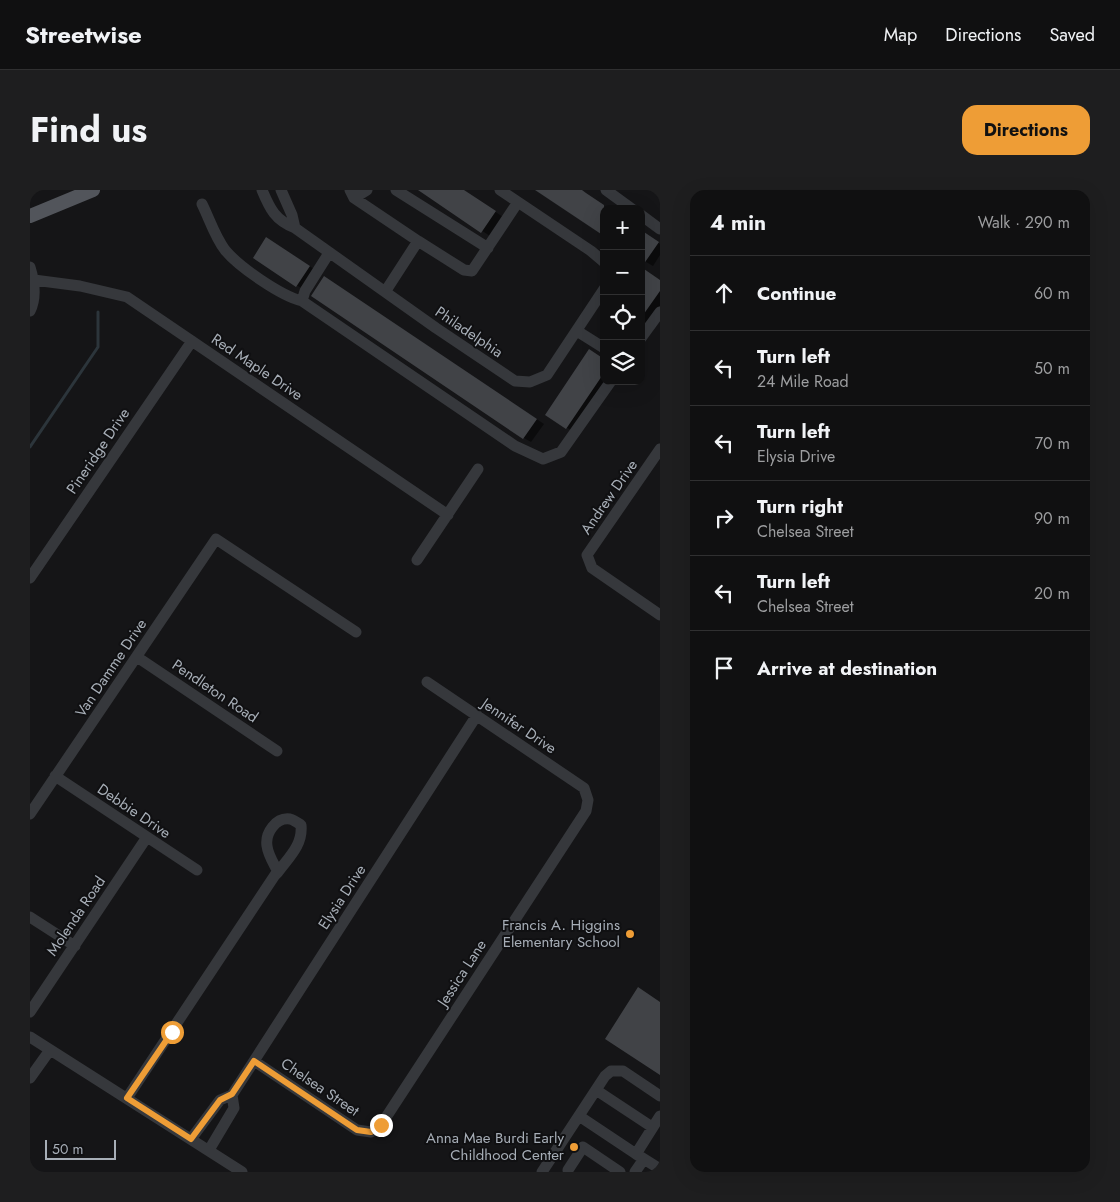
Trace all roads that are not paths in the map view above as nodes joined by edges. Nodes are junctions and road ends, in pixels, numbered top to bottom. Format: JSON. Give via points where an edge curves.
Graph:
{"nodes":[{"id":1,"x":93,"y":190,"type":"edge"},
{"id":2,"x":262,"y":190,"type":"edge"},
{"id":3,"x":281,"y":190,"type":"edge"},
{"id":4,"x":367,"y":190,"type":"edge"},
{"id":5,"x":396,"y":190,"type":"edge"},
{"id":6,"x":500,"y":190,"type":"edge"},
{"id":7,"x":606,"y":190,"type":"edge"},
{"id":8,"x":352,"y":194,"type":"edge"},
{"id":9,"x":518,"y":202,"type":"junction"},
{"id":10,"x":202,"y":204,"type":"dead end"},
{"id":11,"x":627,"y":205,"type":"edge"},
{"id":12,"x":30,"y":216,"type":"edge"},
{"id":13,"x":645,"y":218,"type":"edge"},
{"id":14,"x":295,"y":228,"type":"junction"},
{"id":15,"x":660,"y":229,"type":"edge"},
{"id":16,"x":418,"y":241,"type":"junction"},
{"id":17,"x":488,"y":248,"type":"junction"},
{"id":18,"x":329,"y":253,"type":"junction"},
{"id":19,"x":600,"y":259,"type":"edge"},
{"id":20,"x":30,"y":267,"type":"edge"},
{"id":21,"x":34,"y":280,"type":"junction"},
{"id":22,"x":385,"y":292,"type":"junction"},
{"id":23,"x":600,"y":295,"type":"edge"},
{"id":24,"x":302,"y":301,"type":"junction"},
{"id":25,"x":30,"y":311,"type":"edge"},
{"id":26,"x":660,"y":312,"type":"edge"},
{"id":27,"x":577,"y":330,"type":"junction"},
{"id":28,"x":645,"y":333,"type":"edge"},
{"id":29,"x":192,"y":340,"type":"junction"},
{"id":30,"x":600,"y":345,"type":"edge"},
{"id":31,"x":608,"y":385,"type":"edge"},
{"id":32,"x":659,"y":452,"type":"edge"},
{"id":33,"x":478,"y":469,"type":"dead end"},
{"id":34,"x":448,"y":515,"type":"junction"},
{"id":35,"x":417,"y":560,"type":"dead end"},
{"id":36,"x":30,"y":578,"type":"edge"},
{"id":37,"x":660,"y":615,"type":"edge"},
{"id":38,"x":356,"y":632,"type":"dead end"},
{"id":39,"x":137,"y":657,"type":"junction"},
{"id":40,"x":427,"y":682,"type":"dead end"},
{"id":41,"x":477,"y":715,"type":"junction"},
{"id":42,"x":277,"y":750,"type":"dead end"},
{"id":43,"x":55,"y":776,"type":"junction"},
{"id":44,"x":588,"y":800,"type":"joint"},
{"id":45,"x":30,"y":814,"type":"edge"},
{"id":46,"x":147,"y":837,"type":"junction"},
{"id":47,"x":197,"y":870,"type":"dead end"},
{"id":48,"x":278,"y":872,"type":"dead end"},
{"id":49,"x":30,"y":917,"type":"edge"},
{"id":50,"x":74,"y":946,"type":"junction"},
{"id":51,"x":30,"y":1012,"type":"edge"},
{"id":52,"x":30,"y":1037,"type":"edge"},
{"id":53,"x":50,"y":1050,"type":"junction"},
{"id":54,"x":254,"y":1061,"type":"junction"},
{"id":55,"x":30,"y":1078,"type":"edge"},
{"id":56,"x":596,"y":1090,"type":"junction"},
{"id":57,"x":232,"y":1094,"type":"junction"},
{"id":58,"x":660,"y":1096,"type":"edge"},
{"id":59,"x":127,"y":1098,"type":"junction"},
{"id":60,"x":579,"y":1116,"type":"junction"},
{"id":61,"x":660,"y":1116,"type":"edge"},
{"id":62,"x":652,"y":1127,"type":"junction"},
{"id":63,"x":371,"y":1132,"type":"joint"},
{"id":64,"x":191,"y":1139,"type":"junction"},
{"id":65,"x":209,"y":1150,"type":"junction"},
{"id":66,"x":640,"y":1156,"type":"junction"},
{"id":67,"x":551,"y":1158,"type":"junction"},
{"id":68,"x":660,"y":1169,"type":"edge"},
{"id":69,"x":569,"y":1171,"type":"edge"},
{"id":70,"x":242,"y":1172,"type":"edge"},
{"id":71,"x":542,"y":1172,"type":"edge"},
{"id":72,"x":620,"y":1172,"type":"edge"},
{"id":73,"x":635,"y":1172,"type":"edge"}],
"edges":[{"from":1,"to":12,"type":"main road"},
{"from":2,"to":14,"type":"street","name":"Philadelphia","via":[[278,219]]},
{"from":3,"to":14,"type":"street"},
{"from":4,"to":8,"type":"street"},
{"from":5,"to":17,"type":"street"},
{"from":6,"to":9,"type":"street"},
{"from":7,"to":11,"type":"street"},
{"from":8,"to":16,"type":"street"},
{"from":9,"to":17,"type":"street"},
{"from":9,"to":19,"type":"street"},
{"from":10,"to":24,"type":"street","via":[[230,255],[291,298]]},
{"from":13,"to":15,"type":"street"},
{"from":14,"to":18,"type":"street","name":"Philadelphia"},
{"from":16,"to":17,"type":"street","via":[[464,270],[472,271]]},
{"from":16,"to":22,"type":"street"},
{"from":18,"to":22,"type":"street","name":"Philadelphia"},
{"from":18,"to":24,"type":"street"},
{"from":20,"to":21,"type":"street"},
{"from":21,"to":25,"type":"street"},
{"from":21,"to":29,"type":"street","name":"Red Maple Drive","via":[[127,297]]},
{"from":22,"to":27,"type":"street","name":"Philadelphia","via":[[515,380],[530,382],[547,375]]},
{"from":23,"to":27,"type":"street","name":"Philadelphia"},
{"from":24,"to":31,"type":"street","via":[[515,446],[543,458],[561,452]]},
{"from":26,"to":28,"type":"street"},
{"from":27,"to":30,"type":"street"},
{"from":29,"to":34,"type":"street","name":"Red Maple Drive"},
{"from":29,"to":36,"type":"street","name":"Pineridge Drive"},
{"from":32,"to":37,"type":"street","name":"Andrew Drive","via":[[587,555],[592,568]]},
{"from":33,"to":34,"type":"street"},
{"from":34,"to":35,"type":"street"},
{"from":38,"to":39,"type":"street","name":"Van Damme Drive","via":[[216,539]]},
{"from":39,"to":42,"type":"street","name":"Pendleton Road"},
{"from":39,"to":43,"type":"street","name":"Van Damme Drive"},
{"from":40,"to":41,"type":"street","name":"Jennifer Drive"},
{"from":41,"to":44,"type":"street","name":"Jennifer Drive","via":[[584,788]]},
{"from":41,"to":54,"type":"street","name":"Elysia Drive"},
{"from":43,"to":45,"type":"street","name":"Van Damme Drive"},
{"from":43,"to":46,"type":"street","name":"Debbie Drive"},
{"from":44,"to":63,"type":"street","name":"Jessica Lane","via":[[586,811],[381,1125]]},
{"from":46,"to":47,"type":"street","name":"Debbie Drive"},
{"from":46,"to":50,"type":"street","name":"Molenda Road"},
{"from":48,"to":59,"type":"street"},
{"from":49,"to":50,"type":"street"},
{"from":50,"to":51,"type":"street","name":"Molenda Road"},
{"from":52,"to":53,"type":"street"},
{"from":53,"to":55,"type":"street"},
{"from":53,"to":59,"type":"street"},
{"from":54,"to":57,"type":"street","name":"Elysia Drive"},
{"from":54,"to":63,"type":"street","name":"Chelsea Street","via":[[357,1130]]},
{"from":56,"to":58,"type":"street","via":[[615,1070],[622,1071]]},
{"from":56,"to":60,"type":"street"},
{"from":56,"to":62,"type":"street"},
{"from":57,"to":64,"type":"street","name":"Elysia Drive","via":[[220,1100]]},
{"from":57,"to":65,"type":"street","name":"Elysia Drive","via":[[234,1108]]},
{"from":59,"to":64,"type":"street"},
{"from":60,"to":66,"type":"street"},
{"from":60,"to":67,"type":"street"},
{"from":61,"to":62,"type":"street"},
{"from":62,"to":66,"type":"street"},
{"from":64,"to":65,"type":"street"},
{"from":65,"to":70,"type":"street"},
{"from":66,"to":68,"type":"street"},
{"from":66,"to":73,"type":"street"},
{"from":67,"to":69,"type":"street"},
{"from":67,"to":71,"type":"street"},
{"from":69,"to":72,"type":"street","via":[[583,1147]]}]}
